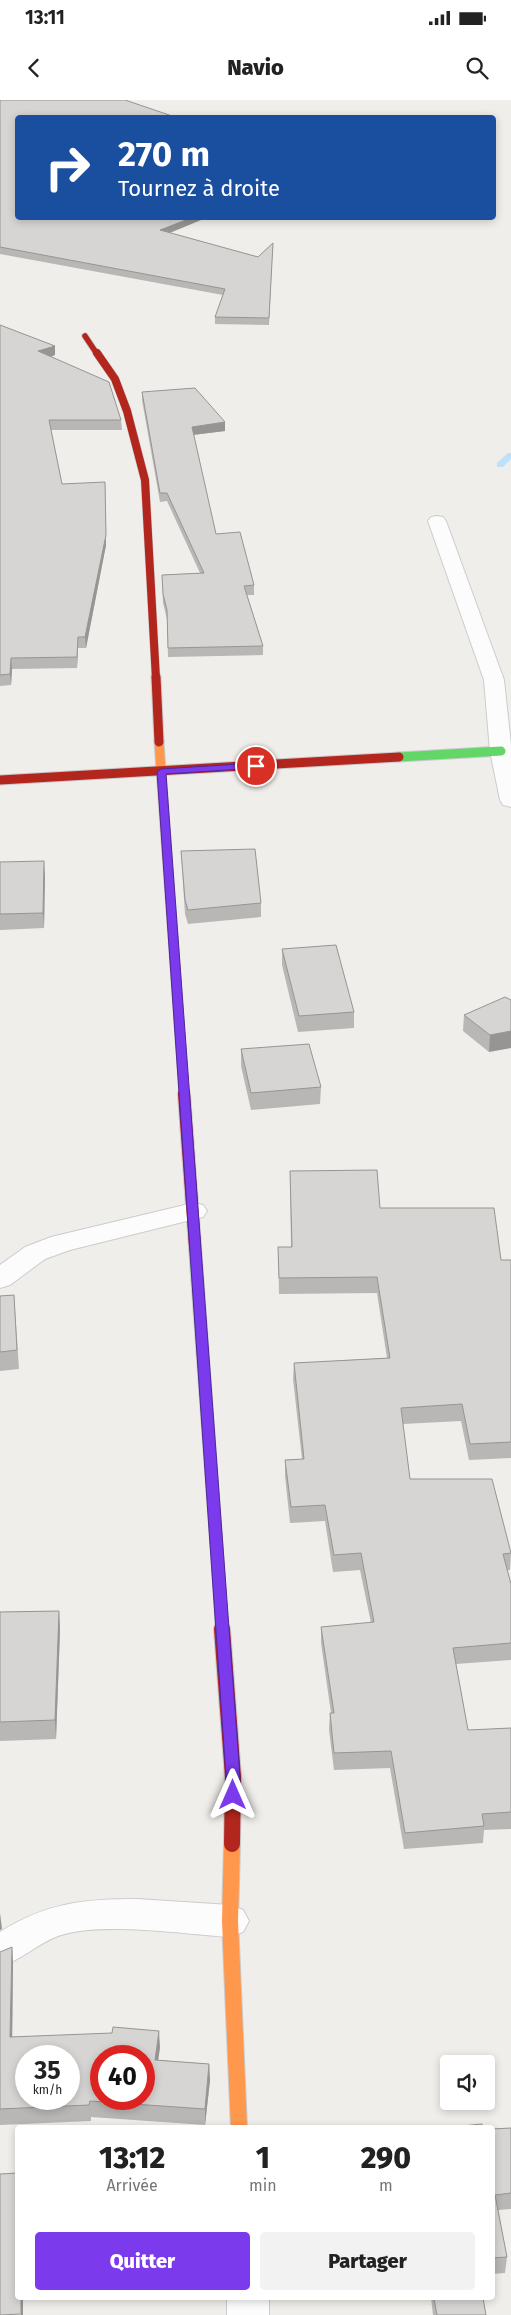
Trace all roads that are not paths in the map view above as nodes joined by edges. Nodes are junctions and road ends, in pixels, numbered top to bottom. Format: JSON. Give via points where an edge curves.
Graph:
{"nodes":[{"id":1,"x":85,"y":336,"type":"dead end"},
{"id":2,"x":437,"y":521,"type":"dead end"},
{"id":3,"x":501,"y":751,"type":"junction"},
{"id":4,"x":161,"y":772,"type":"junction"},
{"id":5,"x":0,"y":780,"type":"edge"},
{"id":6,"x":511,"y":800,"type":"edge"},
{"id":7,"x":193,"y":1211,"type":"junction"},
{"id":8,"x":0,"y":1279,"type":"edge"},
{"id":9,"x":230,"y":1921,"type":"junction"},
{"id":10,"x":0,"y":1951,"type":"edge"},
{"id":11,"x":239,"y":2125,"type":"edge"},
{"id":12,"x":248,"y":2300,"type":"edge"},
{"id":13,"x":248,"y":2315,"type":"edge"}],
"edges":[{"from":1,"to":4,"type":"street","via":[[115,379],[145,480]]},
{"from":2,"to":3,"type":"street","via":[[494,680]]},
{"from":3,"to":4,"type":"street"},
{"from":3,"to":6,"type":"street"},
{"from":4,"to":5,"type":"street"},
{"from":4,"to":7,"type":"street"},
{"from":7,"to":8,"type":"street","via":[[61,1243],[36,1253]]},
{"from":7,"to":9,"type":"street","via":[[233,1777]]},
{"from":9,"to":10,"type":"street","via":[[119,1915],[76,1917],[47,1924]]},
{"from":9,"to":11,"type":"street"},
{"from":12,"to":13,"type":"street"}]}
